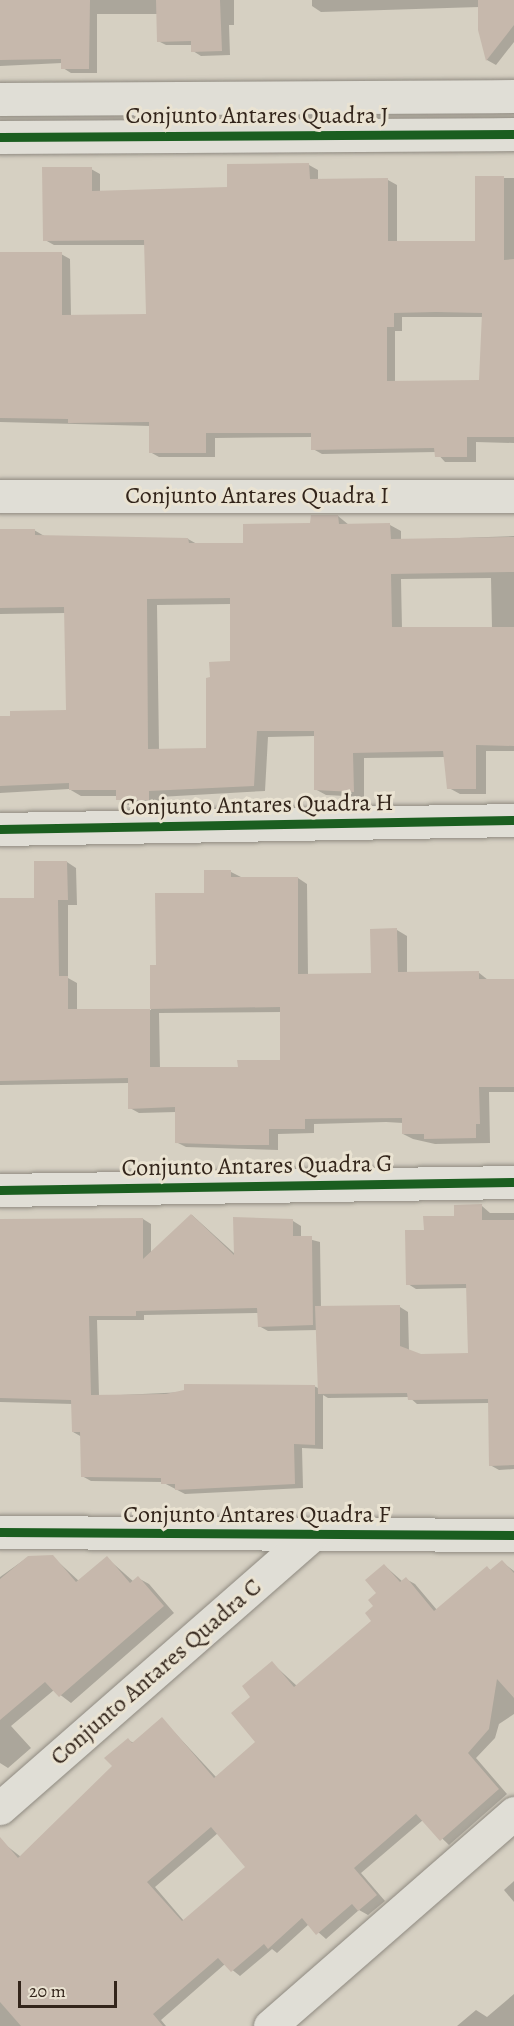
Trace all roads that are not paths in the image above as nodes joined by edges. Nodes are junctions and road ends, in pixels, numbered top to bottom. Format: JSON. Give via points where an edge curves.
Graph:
{"nodes":[{"id":1,"x":514,"y":96,"type":"edge"},
{"id":2,"x":0,"y":99,"type":"edge"},
{"id":3,"x":514,"y":134,"type":"edge"},
{"id":4,"x":0,"y":137,"type":"edge"},
{"id":5,"x":0,"y":496,"type":"edge"},
{"id":6,"x":514,"y":496,"type":"edge"},
{"id":7,"x":514,"y":820,"type":"edge"},
{"id":8,"x":0,"y":829,"type":"edge"},
{"id":9,"x":514,"y":1182,"type":"edge"},
{"id":10,"x":0,"y":1190,"type":"edge"},
{"id":11,"x":0,"y":1532,"type":"edge"},
{"id":12,"x":514,"y":1535,"type":"edge"},
{"id":13,"x":311,"y":1536,"type":"junction"},
{"id":14,"x":0,"y":1808,"type":"edge"},
{"id":15,"x":514,"y":1813,"type":"edge"},
{"id":16,"x":270,"y":2026,"type":"edge"}],
"edges":[{"from":1,"to":2,"type":"street","name":"Conjunto Antares Quadra J"},
{"from":3,"to":4,"type":"street","name":"Conjunto Antares Quadra J"},
{"from":5,"to":6,"type":"street","name":"Conjunto Antares Quadra I"},
{"from":7,"to":8,"type":"street","name":"Conjunto Antares Quadra H"},
{"from":9,"to":10,"type":"street","name":"Conjunto Antares Quadra G"},
{"from":11,"to":13,"type":"street","name":"Conjunto Antares Quadra F"},
{"from":12,"to":13,"type":"street","name":"Conjunto Antares Quadra F"},
{"from":13,"to":14,"type":"street","name":"Conjunto Antares Quadra C"},
{"from":15,"to":16,"type":"street"}]}
